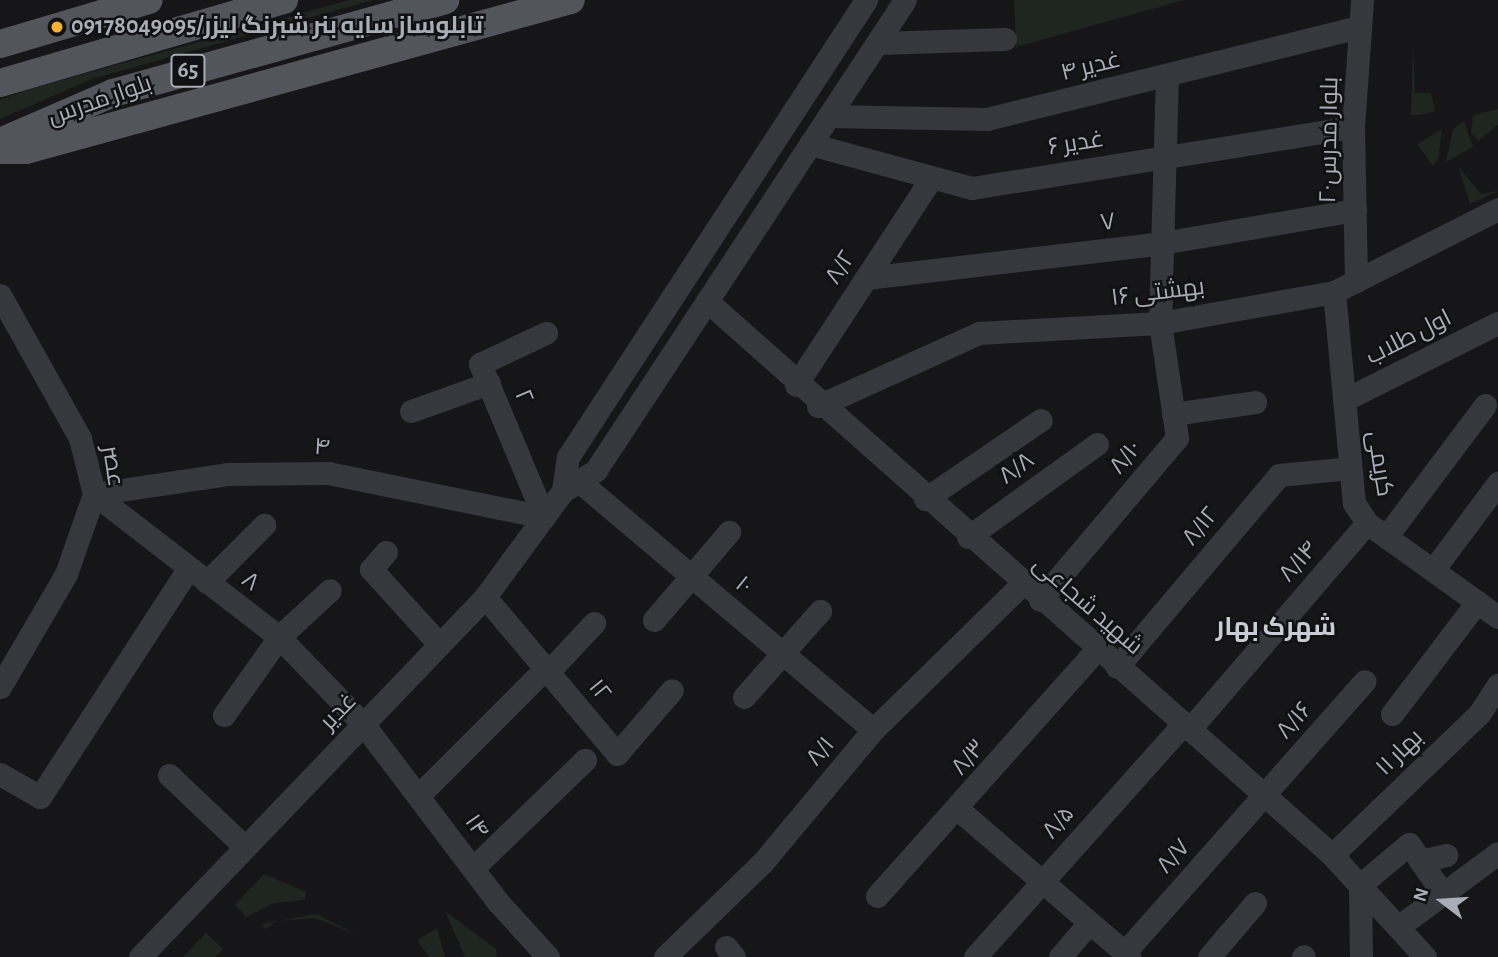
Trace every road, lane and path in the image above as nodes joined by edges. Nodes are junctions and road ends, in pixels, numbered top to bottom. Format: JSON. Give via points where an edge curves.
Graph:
{"nodes":[{"id":1,"x":149,"y":0,"type":"edge"},
{"id":2,"x":284,"y":0,"type":"edge"},
{"id":3,"x":442,"y":0,"type":"edge"},
{"id":4,"x":571,"y":0,"type":"edge"},
{"id":5,"x":866,"y":0,"type":"edge"},
{"id":6,"x":1362,"y":0,"type":"edge"},
{"id":7,"x":897,"y":5,"type":"edge"},
{"id":8,"x":388,"y":8,"type":"edge"},
{"id":9,"x":1360,"y":27,"type":"junction"},
{"id":10,"x":1004,"y":39,"type":"dead end"},
{"id":11,"x":877,"y":43,"type":"junction"},
{"id":12,"x":0,"y":44,"type":"edge"},
{"id":13,"x":1167,"y":75,"type":"junction"},
{"id":14,"x":0,"y":83,"type":"edge"},
{"id":15,"x":829,"y":116,"type":"junction"},
{"id":16,"x":1353,"y":127,"type":"junction"},
{"id":17,"x":0,"y":142,"type":"edge"},
{"id":18,"x":810,"y":144,"type":"junction"},
{"id":19,"x":0,"y":150,"type":"edge"},
{"id":20,"x":1164,"y":157,"type":"junction"},
{"id":21,"x":930,"y":180,"type":"junction"},
{"id":22,"x":1498,"y":209,"type":"edge"},
{"id":23,"x":1354,"y":210,"type":"junction"},
{"id":24,"x":1162,"y":243,"type":"junction"},
{"id":25,"x":866,"y":278,"type":"junction"},
{"id":26,"x":1356,"y":281,"type":"junction"},
{"id":27,"x":1334,"y":292,"type":"junction"},
{"id":28,"x":0,"y":295,"type":"edge"},
{"id":29,"x":707,"y":301,"type":"junction"},
{"id":30,"x":1160,"y":323,"type":"junction"},
{"id":31,"x":1498,"y":323,"type":"edge"},
{"id":32,"x":546,"y":333,"type":"dead end"},
{"id":33,"x":489,"y":383,"type":"junction"},
{"id":34,"x":796,"y":385,"type":"junction"},
{"id":35,"x":1344,"y":400,"type":"junction"},
{"id":36,"x":1255,"y":402,"type":"dead end"},
{"id":37,"x":1485,"y":405,"type":"dead end"},
{"id":38,"x":818,"y":406,"type":"junction"},
{"id":39,"x":411,"y":411,"type":"dead end"},
{"id":40,"x":1173,"y":414,"type":"junction"},
{"id":41,"x":1041,"y":420,"type":"dead end"},
{"id":42,"x":1097,"y":444,"type":"dead end"},
{"id":43,"x":1350,"y":468,"type":"junction"},
{"id":44,"x":1498,"y":484,"type":"edge"},
{"id":45,"x":571,"y":486,"type":"junction"},
{"id":46,"x":94,"y":494,"type":"junction"},
{"id":47,"x":925,"y":499,"type":"junction"},
{"id":48,"x":544,"y":517,"type":"junction"},
{"id":49,"x":1367,"y":523,"type":"junction"},
{"id":50,"x":264,"y":525,"type":"dead end"},
{"id":51,"x":729,"y":533,"type":"dead end"},
{"id":52,"x":968,"y":537,"type":"junction"},
{"id":53,"x":1386,"y":537,"type":"junction"},
{"id":54,"x":386,"y":552,"type":"dead end"},
{"id":55,"x":188,"y":569,"type":"junction"},
{"id":56,"x":1433,"y":570,"type":"junction"},
{"id":57,"x":690,"y":578,"type":"junction"},
{"id":58,"x":207,"y":582,"type":"junction"},
{"id":59,"x":1022,"y":584,"type":"junction"},
{"id":60,"x":330,"y":590,"type":"dead end"},
{"id":61,"x":485,"y":597,"type":"junction"},
{"id":62,"x":1040,"y":600,"type":"junction"},
{"id":63,"x":1477,"y":602,"type":"junction"},
{"id":64,"x":820,"y":611,"type":"dead end"},
{"id":65,"x":1498,"y":617,"type":"edge"},
{"id":66,"x":654,"y":620,"type":"dead end"},
{"id":67,"x":594,"y":623,"type":"dead end"},
{"id":68,"x":279,"y":637,"type":"junction"},
{"id":69,"x":439,"y":644,"type":"junction"},
{"id":70,"x":1097,"y":649,"type":"junction"},
{"id":71,"x":783,"y":652,"type":"junction"},
{"id":72,"x":1117,"y":667,"type":"junction"},
{"id":73,"x":542,"y":675,"type":"junction"},
{"id":74,"x":1365,"y":681,"type":"dead end"},
{"id":75,"x":0,"y":687,"type":"edge"},
{"id":76,"x":672,"y":690,"type":"dead end"},
{"id":77,"x":1495,"y":696,"type":"edge"},
{"id":78,"x":744,"y":697,"type":"dead end"},
{"id":79,"x":1392,"y":714,"type":"dead end"},
{"id":80,"x":224,"y":715,"type":"dead end"},
{"id":81,"x":364,"y":725,"type":"junction"},
{"id":82,"x":1186,"y":727,"type":"junction"},
{"id":83,"x":873,"y":730,"type":"junction"},
{"id":84,"x":585,"y":761,"type":"dead end"},
{"id":85,"x":0,"y":774,"type":"edge"},
{"id":86,"x":169,"y":775,"type":"dead end"},
{"id":87,"x":420,"y":794,"type":"junction"},
{"id":88,"x":1264,"y":796,"type":"junction"},
{"id":89,"x":959,"y":810,"type":"junction"},
{"id":90,"x":245,"y":847,"type":"junction"},
{"id":91,"x":1498,"y":853,"type":"edge"},
{"id":92,"x":1332,"y":855,"type":"junction"},
{"id":93,"x":1446,"y":855,"type":"dead end"},
{"id":94,"x":1420,"y":861,"type":"junction"},
{"id":95,"x":473,"y":869,"type":"junction"},
{"id":96,"x":1042,"y":882,"type":"junction"},
{"id":97,"x":1360,"y":885,"type":"junction"},
{"id":98,"x":1443,"y":894,"type":"junction"},
{"id":99,"x":877,"y":896,"type":"dead end"},
{"id":100,"x":1255,"y":903,"type":"dead end"},
{"id":101,"x":1090,"y":923,"type":"junction"},
{"id":102,"x":1398,"y":927,"type":"junction"},
{"id":103,"x":1127,"y":955,"type":"edge"},
{"id":104,"x":139,"y":957,"type":"edge"},
{"id":105,"x":548,"y":957,"type":"edge"},
{"id":106,"x":665,"y":957,"type":"edge"},
{"id":107,"x":975,"y":957,"type":"edge"},
{"id":108,"x":1060,"y":957,"type":"edge"},
{"id":109,"x":1209,"y":957,"type":"edge"},
{"id":110,"x":1361,"y":957,"type":"edge"},
{"id":111,"x":1425,"y":957,"type":"edge"}],
"edges":[{"from":1,"to":12,"type":"main road"},
{"from":2,"to":14,"type":"main road","name":"بلوار مدرس","number":"65"},
{"from":3,"to":8,"type":"main road","name":"بلوار مدرس","number":"65"},
{"from":4,"to":19,"type":"main road","via":[[26,150]]},
{"from":5,"to":45,"type":"street","via":[[569,457]]},
{"from":6,"to":9,"type":"street","name":"بلوار مدرس۲۰"},
{"from":7,"to":11,"type":"street","name":"غدیر"},
{"from":8,"to":17,"type":"main road","name":"بلوار مدرس","number":"65","via":[[113,93]]},
{"from":9,"to":13,"type":"street","name":"غدیر ۴"},
{"from":9,"to":16,"type":"street","name":"بلوار مدرس۲۰"},
{"from":10,"to":11,"type":"street"},
{"from":11,"to":15,"type":"street","name":"غدیر"},
{"from":13,"to":15,"type":"street","name":"غدیر ۴","via":[[987,119]]},
{"from":13,"to":20,"type":"street","name":"۸/۱۰"},
{"from":15,"to":18,"type":"street","name":"غدیر"},
{"from":16,"to":20,"type":"street","name":"غدیر ۶"},
{"from":16,"to":23,"type":"street","name":"بلوار مدرس۲۰"},
{"from":18,"to":21,"type":"street","name":"غدیر ۶"},
{"from":18,"to":29,"type":"street","name":"غدیر"},
{"from":20,"to":21,"type":"street","name":"غدیر ۶","via":[[972,188]]},
{"from":20,"to":24,"type":"street","name":"۸/۱۰"},
{"from":21,"to":25,"type":"street","name":"۸/۲"},
{"from":22,"to":26,"type":"street","name":"۱۶ بهشتی"},
{"from":23,"to":24,"type":"street","name":"۷"},
{"from":23,"to":26,"type":"street","name":"بلوار مدرس۲۰"},
{"from":24,"to":25,"type":"street","name":"۷"},
{"from":24,"to":30,"type":"street","name":"۸/۱۰"},
{"from":25,"to":34,"type":"street","name":"۸/۲"},
{"from":26,"to":27,"type":"street","name":"۱۶ بهشتی"},
{"from":27,"to":30,"type":"street","name":"۱۶ بهشتی"},
{"from":27,"to":35,"type":"street","name":"کریمی"},
{"from":28,"to":46,"type":"street","name":"عصر","via":[[80,438]]},
{"from":29,"to":34,"type":"street","name":"شهید شجاعی"},
{"from":29,"to":45,"type":"street","name":"غدیر","via":[[596,470]]},
{"from":30,"to":38,"type":"street","name":"۱۶ بهشتی","via":[[979,333]]},
{"from":30,"to":40,"type":"street","name":"۸/۱۰"},
{"from":31,"to":35,"type":"street","name":"اول طلاب"},
{"from":32,"to":33,"type":"street","name":"۲","via":[[480,364]]},
{"from":33,"to":39,"type":"street"},
{"from":33,"to":48,"type":"street","name":"۲"},
{"from":34,"to":38,"type":"street","name":"شهید شجاعی"},
{"from":35,"to":43,"type":"street","name":"کریمی"},
{"from":36,"to":40,"type":"street"},
{"from":37,"to":53,"type":"street"},
{"from":38,"to":47,"type":"street","name":"شهید شجاعی"},
{"from":40,"to":62,"type":"street","name":"۸/۱۰","via":[[1177,438]]},
{"from":41,"to":47,"type":"street"},
{"from":42,"to":52,"type":"street","name":"۸/۸"},
{"from":43,"to":49,"type":"street","name":"کریمی","via":[[1354,503]]},
{"from":43,"to":72,"type":"street","name":"۸/۱۲","via":[[1279,475]]},
{"from":44,"to":56,"type":"street"},
{"from":45,"to":48,"type":"street","name":"غدیر"},
{"from":45,"to":57,"type":"street","name":"۱۰"},
{"from":46,"to":48,"type":"street","name":"۴","via":[[228,474],[328,473]]},
{"from":46,"to":55,"type":"street","name":"۸"},
{"from":46,"to":75,"type":"street","name":"عصر","via":[[66,574]]},
{"from":47,"to":52,"type":"street","name":"شهید شجاعی"},
{"from":48,"to":61,"type":"street","name":"غدیر"},
{"from":49,"to":53,"type":"street","name":"کریمی"},
{"from":49,"to":82,"type":"street","name":"۸/۱۴"},
{"from":50,"to":58,"type":"street"},
{"from":51,"to":57,"type":"street"},
{"from":52,"to":59,"type":"street","name":"شهید شجاعی"},
{"from":53,"to":56,"type":"street","name":"کریمی"},
{"from":54,"to":69,"type":"street","via":[[371,569]]},
{"from":55,"to":58,"type":"street","name":"۸"},
{"from":55,"to":85,"type":"street","via":[[40,797]]},
{"from":56,"to":63,"type":"street","name":"کریمی"},
{"from":57,"to":66,"type":"street"},
{"from":57,"to":71,"type":"street","name":"۱۰"},
{"from":58,"to":68,"type":"street","name":"۸"},
{"from":59,"to":62,"type":"street","name":"شهید شجاعی"},
{"from":59,"to":83,"type":"street","name":"۸/۱"},
{"from":60,"to":68,"type":"street"},
{"from":61,"to":69,"type":"street","name":"غدیر"},
{"from":61,"to":73,"type":"street","name":"۱۲"},
{"from":62,"to":70,"type":"street","name":"شهید شجاعی"},
{"from":63,"to":65,"type":"street","name":"کریمی"},
{"from":63,"to":79,"type":"street"},
{"from":64,"to":71,"type":"street"},
{"from":67,"to":73,"type":"street"},
{"from":68,"to":80,"type":"street"},
{"from":68,"to":81,"type":"street","name":"۸"},
{"from":69,"to":81,"type":"street","name":"غدیر"},
{"from":70,"to":72,"type":"street","name":"شهید شجاعی"},
{"from":70,"to":89,"type":"street","name":"۸/۳"},
{"from":71,"to":78,"type":"street"},
{"from":71,"to":83,"type":"street","name":"۱۰"},
{"from":72,"to":82,"type":"street","name":"شهید شجاعی"},
{"from":73,"to":76,"type":"street","name":"۱۲","via":[[617,754]]},
{"from":73,"to":87,"type":"street"},
{"from":74,"to":88,"type":"street","name":"۸/۱۶"},
{"from":77,"to":92,"type":"street","name":"بهار ۱۱"},
{"from":81,"to":87,"type":"street","name":"۱۴"},
{"from":81,"to":90,"type":"street","name":"غدیر"},
{"from":82,"to":88,"type":"street","name":"شهید شجاعی"},
{"from":82,"to":96,"type":"street","name":"۸/۵"},
{"from":83,"to":106,"type":"street","name":"۸/۱","via":[[762,862]]},
{"from":84,"to":95,"type":"street"},
{"from":86,"to":90,"type":"street"},
{"from":87,"to":95,"type":"street","name":"۱۴"},
{"from":88,"to":92,"type":"street","name":"شهید شجاعی"},
{"from":88,"to":103,"type":"street","name":"۸/۷"},
{"from":89,"to":96,"type":"street"},
{"from":89,"to":99,"type":"street","name":"۸/۳"},
{"from":90,"to":104,"type":"street","name":"غدیر"},
{"from":91,"to":98,"type":"street"},
{"from":92,"to":97,"type":"street","name":"شهید شجاعی"},
{"from":93,"to":94,"type":"street"},
{"from":94,"to":97,"type":"street","via":[[1409,844]]},
{"from":94,"to":98,"type":"street"},
{"from":95,"to":105,"type":"street","name":"۱۴"},
{"from":96,"to":101,"type":"street"},
{"from":96,"to":107,"type":"street","name":"۸/۵"},
{"from":97,"to":102,"type":"street","name":"شهید شجاعی"},
{"from":97,"to":110,"type":"street"},
{"from":98,"to":102,"type":"street"},
{"from":100,"to":109,"type":"street"},
{"from":101,"to":103,"type":"street"},
{"from":101,"to":108,"type":"street"},
{"from":102,"to":111,"type":"street","name":"شهید شجاعی"}]}
